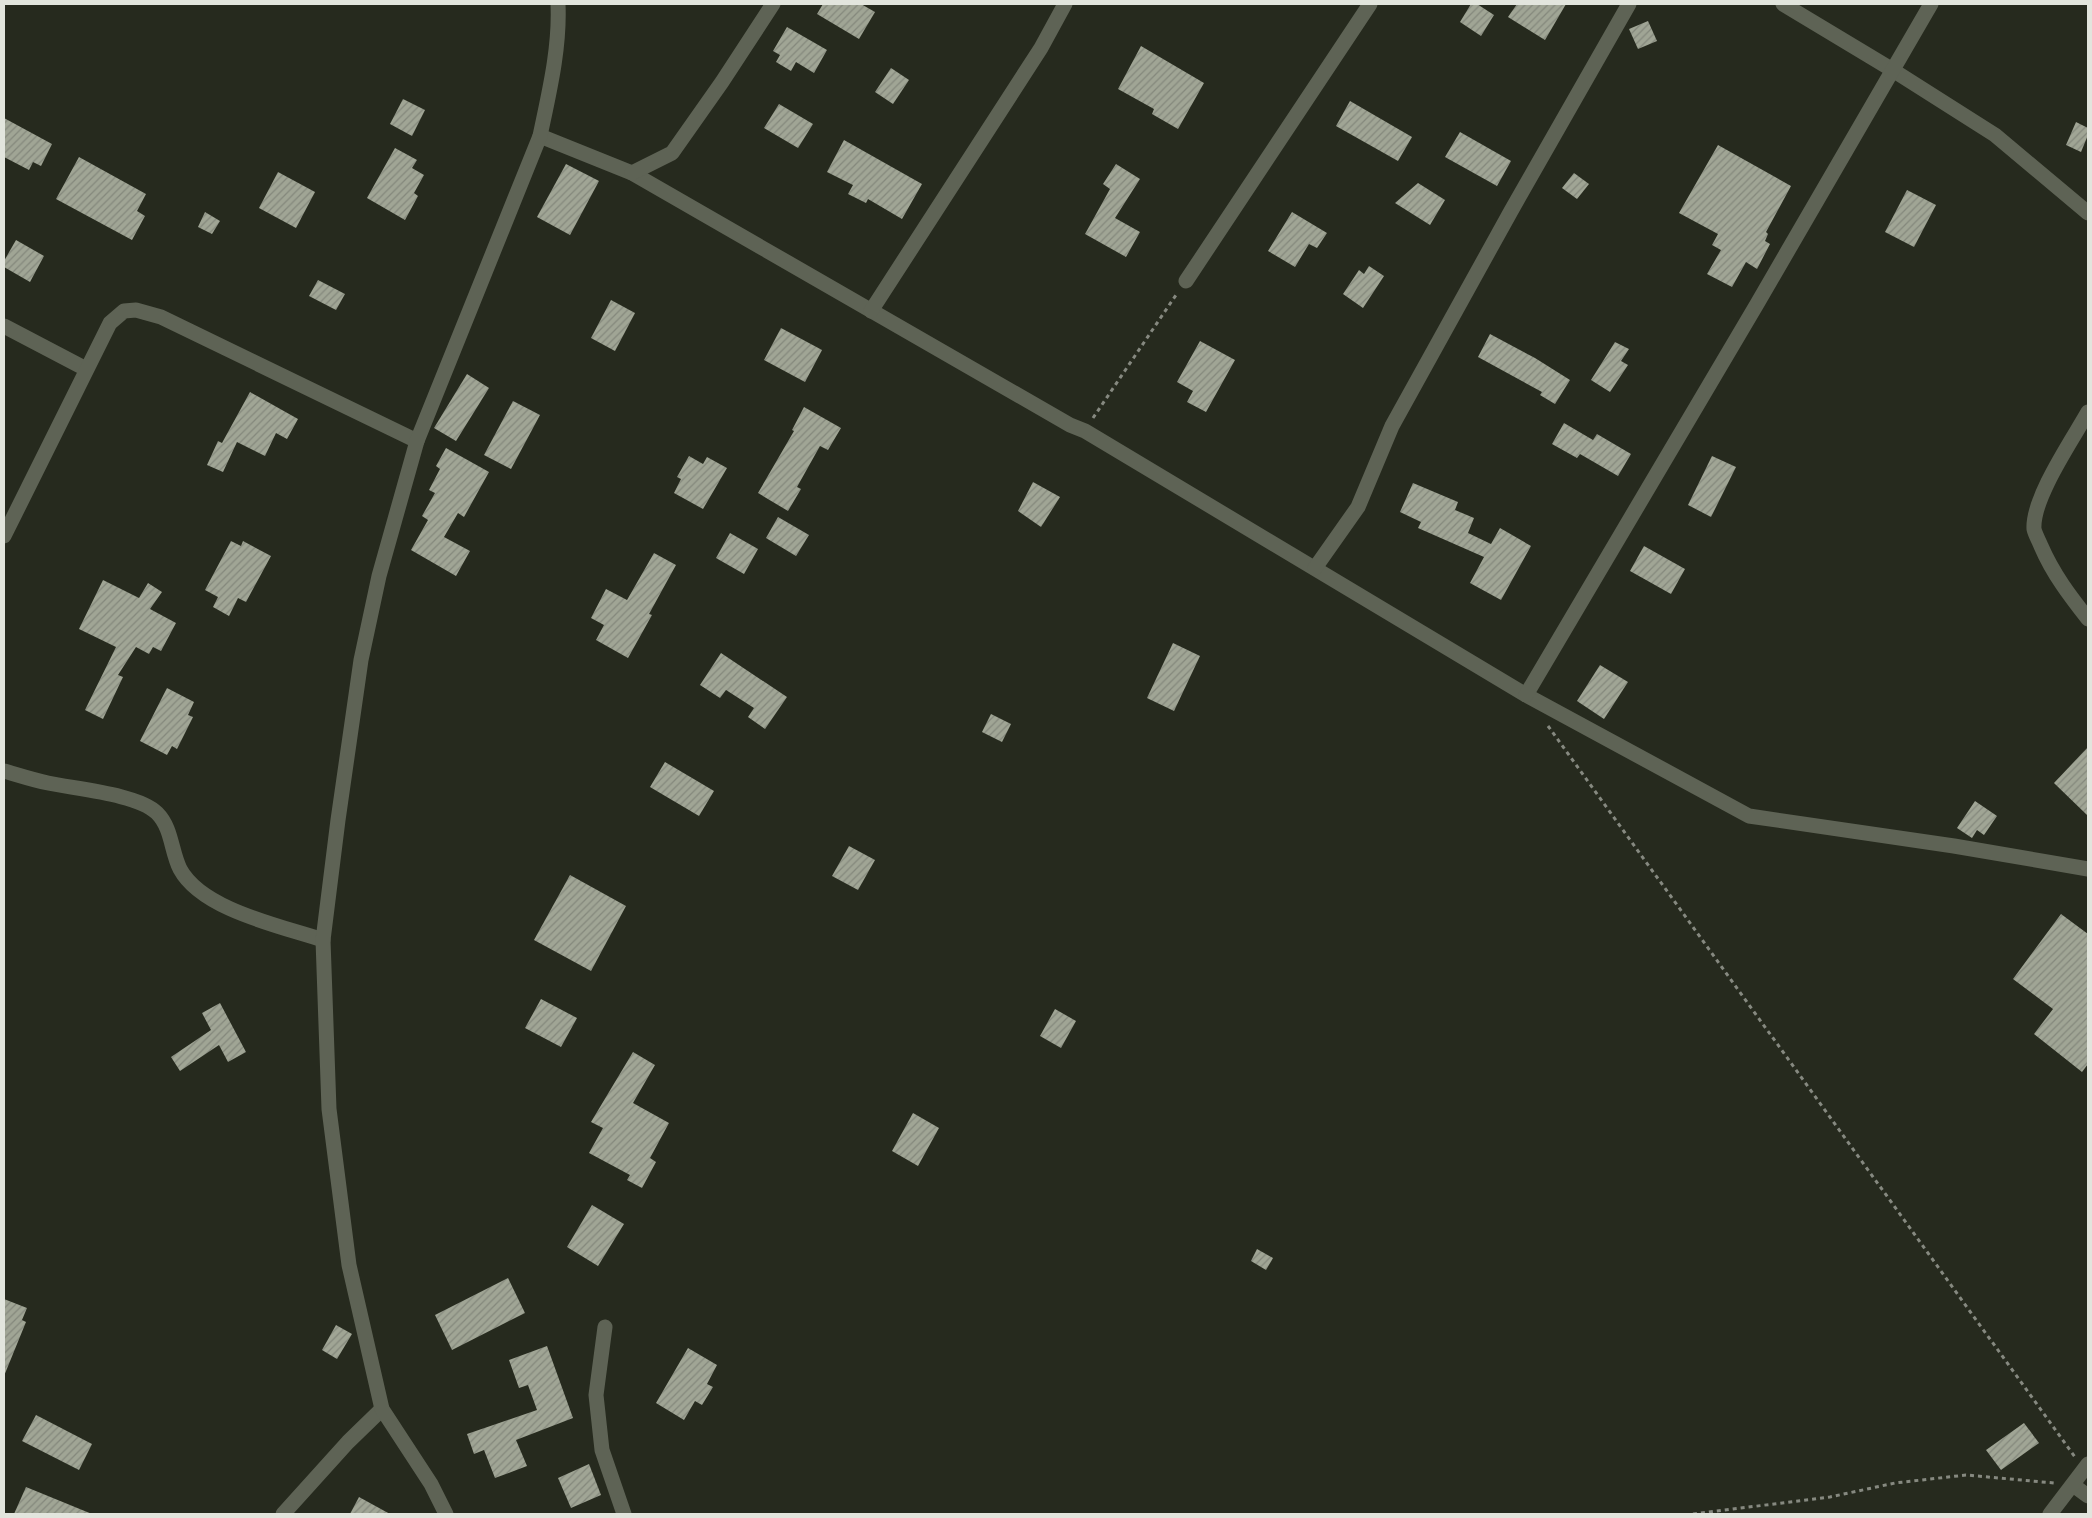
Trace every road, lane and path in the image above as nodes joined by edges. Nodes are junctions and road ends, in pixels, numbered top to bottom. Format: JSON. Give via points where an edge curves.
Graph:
{"nodes":[{"id":1,"x":558,"y":4,"type":"edge"},
{"id":2,"x":773,"y":4,"type":"edge"},
{"id":3,"x":1065,"y":4,"type":"edge"},
{"id":4,"x":1370,"y":4,"type":"edge"},
{"id":5,"x":1629,"y":4,"type":"edge"},
{"id":6,"x":1783,"y":4,"type":"edge"},
{"id":7,"x":1931,"y":4,"type":"edge"},
{"id":8,"x":1891,"y":69,"type":"junction"},
{"id":9,"x":540,"y":136,"type":"junction"},
{"id":10,"x":632,"y":173,"type":"junction"},
{"id":11,"x":2088,"y":214,"type":"edge"},
{"id":12,"x":1186,"y":281,"type":"joint"},
{"id":13,"x":871,"y":311,"type":"junction"},
{"id":14,"x":4,"y":326,"type":"edge"},
{"id":15,"x":86,"y":369,"type":"junction"},
{"id":16,"x":2088,"y":412,"type":"edge"},
{"id":17,"x":1085,"y":431,"type":"junction"},
{"id":18,"x":417,"y":441,"type":"junction"},
{"id":19,"x":4,"y":536,"type":"edge"},
{"id":20,"x":1315,"y":568,"type":"junction"},
{"id":21,"x":2088,"y":620,"type":"edge"},
{"id":22,"x":1526,"y":695,"type":"junction"},
{"id":23,"x":1543,"y":719,"type":"dead end"},
{"id":24,"x":4,"y":771,"type":"edge"},
{"id":25,"x":2088,"y":869,"type":"edge"},
{"id":26,"x":323,"y":940,"type":"junction"},
{"id":27,"x":605,"y":1327,"type":"dead end"},
{"id":28,"x":382,"y":1409,"type":"junction"},
{"id":29,"x":2086,"y":1467,"type":"edge"},
{"id":30,"x":2072,"y":1484,"type":"junction"},
{"id":31,"x":2088,"y":1496,"type":"edge"},
{"id":32,"x":284,"y":1514,"type":"edge"},
{"id":33,"x":446,"y":1514,"type":"edge"},
{"id":34,"x":624,"y":1514,"type":"edge"},
{"id":35,"x":1692,"y":1514,"type":"edge"},
{"id":36,"x":2050,"y":1514,"type":"edge"}],
"edges":[{"from":1,"to":9,"type":"street","via":[[559,23],[551,84]]},
{"from":2,"to":10,"type":"street","via":[[672,153]]},
{"from":3,"to":13,"type":"street"},
{"from":4,"to":12,"type":"street"},
{"from":5,"to":20,"type":"street","via":[[1392,426],[1358,507]]},
{"from":6,"to":8,"type":"street"},
{"from":7,"to":8,"type":"street"},
{"from":8,"to":11,"type":"street","via":[[1995,136]]},
{"from":8,"to":22,"type":"street","via":[[1757,304]]},
{"from":9,"to":10,"type":"street"},
{"from":9,"to":18,"type":"street"},
{"from":10,"to":13,"type":"street"},
{"from":12,"to":17,"type":"path"},
{"from":13,"to":17,"type":"street"},
{"from":14,"to":15,"type":"street"},
{"from":15,"to":18,"type":"street","via":[[110,324],[124,311],[136,310],[161,317]]},
{"from":15,"to":19,"type":"street"},
{"from":16,"to":21,"type":"street","via":[[2050,480],[2036,512],[2034,530],[2049,565]]},
{"from":17,"to":20,"type":"street"},
{"from":18,"to":26,"type":"street","via":[[379,576],[361,660]]},
{"from":20,"to":22,"type":"street"},
{"from":22,"to":25,"type":"street","via":[[1749,816]]},
{"from":23,"to":29,"type":"path"},
{"from":24,"to":26,"type":"street","via":[[45,783],[134,800],[156,812],[168,830],[180,868],[194,888],[235,911]]},
{"from":26,"to":28,"type":"street","via":[[329,1110],[349,1265]]},
{"from":27,"to":34,"type":"street","via":[[596,1395],[602,1450]]},
{"from":28,"to":32,"type":"street"},
{"from":28,"to":33,"type":"street","via":[[431,1484]]},
{"from":29,"to":30,"type":"street"},
{"from":30,"to":31,"type":"street"},
{"from":30,"to":35,"type":"path","via":[[1966,1475],[1895,1483],[1830,1498]]},
{"from":30,"to":36,"type":"street"}]}
